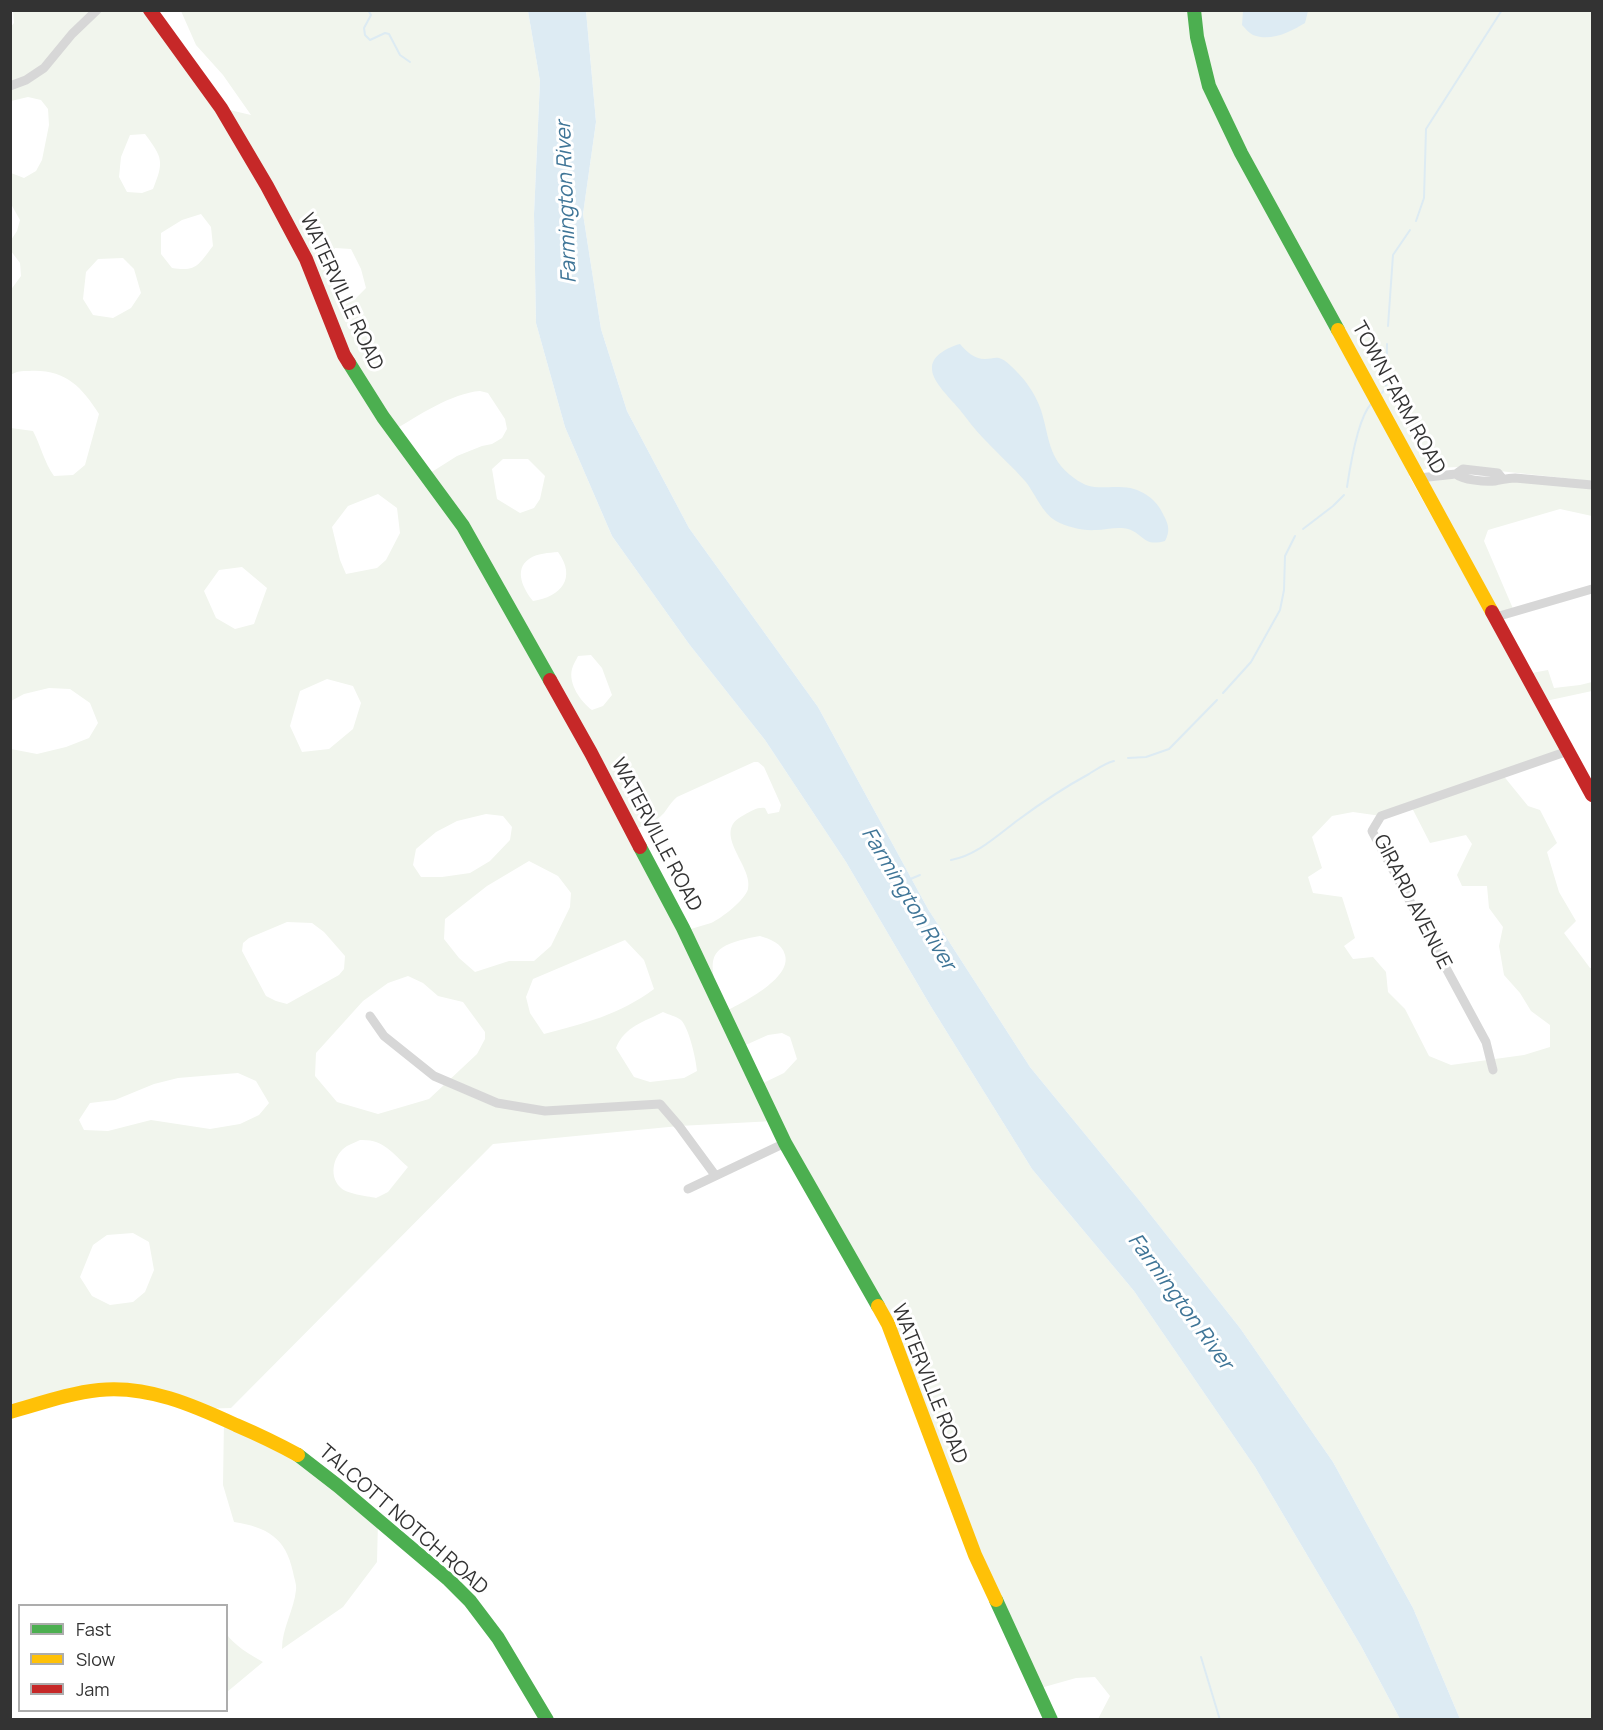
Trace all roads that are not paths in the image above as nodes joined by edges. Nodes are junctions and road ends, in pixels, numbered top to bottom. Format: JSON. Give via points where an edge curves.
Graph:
{"nodes":[{"id":1,"x":97,"y":10,"type":"edge"},
{"id":2,"x":150,"y":10,"type":"edge"},
{"id":3,"x":1194,"y":10,"type":"edge"},
{"id":4,"x":10,"y":86,"type":"edge"},
{"id":5,"x":1419,"y":478,"type":"junction"},
{"id":6,"x":1593,"y":485,"type":"edge"},
{"id":7,"x":1593,"y":589,"type":"edge"},
{"id":8,"x":1496,"y":617,"type":"junction"},
{"id":9,"x":1568,"y":751,"type":"junction"},
{"id":10,"x":1593,"y":795,"type":"edge"},
{"id":11,"x":370,"y":1016,"type":"dead end"},
{"id":12,"x":1493,"y":1070,"type":"dead end"},
{"id":13,"x":785,"y":1143,"type":"junction"},
{"id":14,"x":715,"y":1175,"type":"junction"},
{"id":15,"x":688,"y":1189,"type":"dead end"},
{"id":16,"x":10,"y":1412,"type":"edge"},
{"id":17,"x":546,"y":1719,"type":"edge"},
{"id":18,"x":1051,"y":1719,"type":"edge"}],
"edges":[{"from":1,"to":4,"type":"street","via":[[44,68]]},
{"from":2,"to":13,"type":"main road","name":"WATERVILLE ROAD","via":[[221,108],[306,259],[344,355],[383,417],[463,526],[559,697],[682,928]]},
{"from":3,"to":5,"type":"main road","name":"TOWN FARM ROAD","via":[[1201,59],[1218,108]]},
{"from":5,"to":6,"type":"street","via":[[1456,474],[1463,469],[1498,473],[1502,478]]},
{"from":5,"to":8,"type":"main road","name":"TOWN FARM ROAD"},
{"from":7,"to":8,"type":"street"},
{"from":8,"to":9,"type":"main road","name":"TOWN FARM ROAD"},
{"from":9,"to":10,"type":"main road","name":"TOWN FARM ROAD"},
{"from":9,"to":12,"type":"street","name":"GIRARD AVENUE","via":[[1381,816],[1372,831],[1486,1042]]},
{"from":11,"to":14,"type":"street","via":[[384,1036],[434,1077],[497,1102],[545,1111],[660,1104]]},
{"from":13,"to":14,"type":"street"},
{"from":13,"to":18,"type":"main road","name":"WATERVILLE ROAD","via":[[888,1324],[975,1555]]},
{"from":14,"to":15,"type":"street"},
{"from":16,"to":17,"type":"main road","name":"TALCOTT NOTCH ROAD","via":[[87,1392],[130,1390],[199,1409],[297,1454],[458,1588],[486,1621]]}]}
